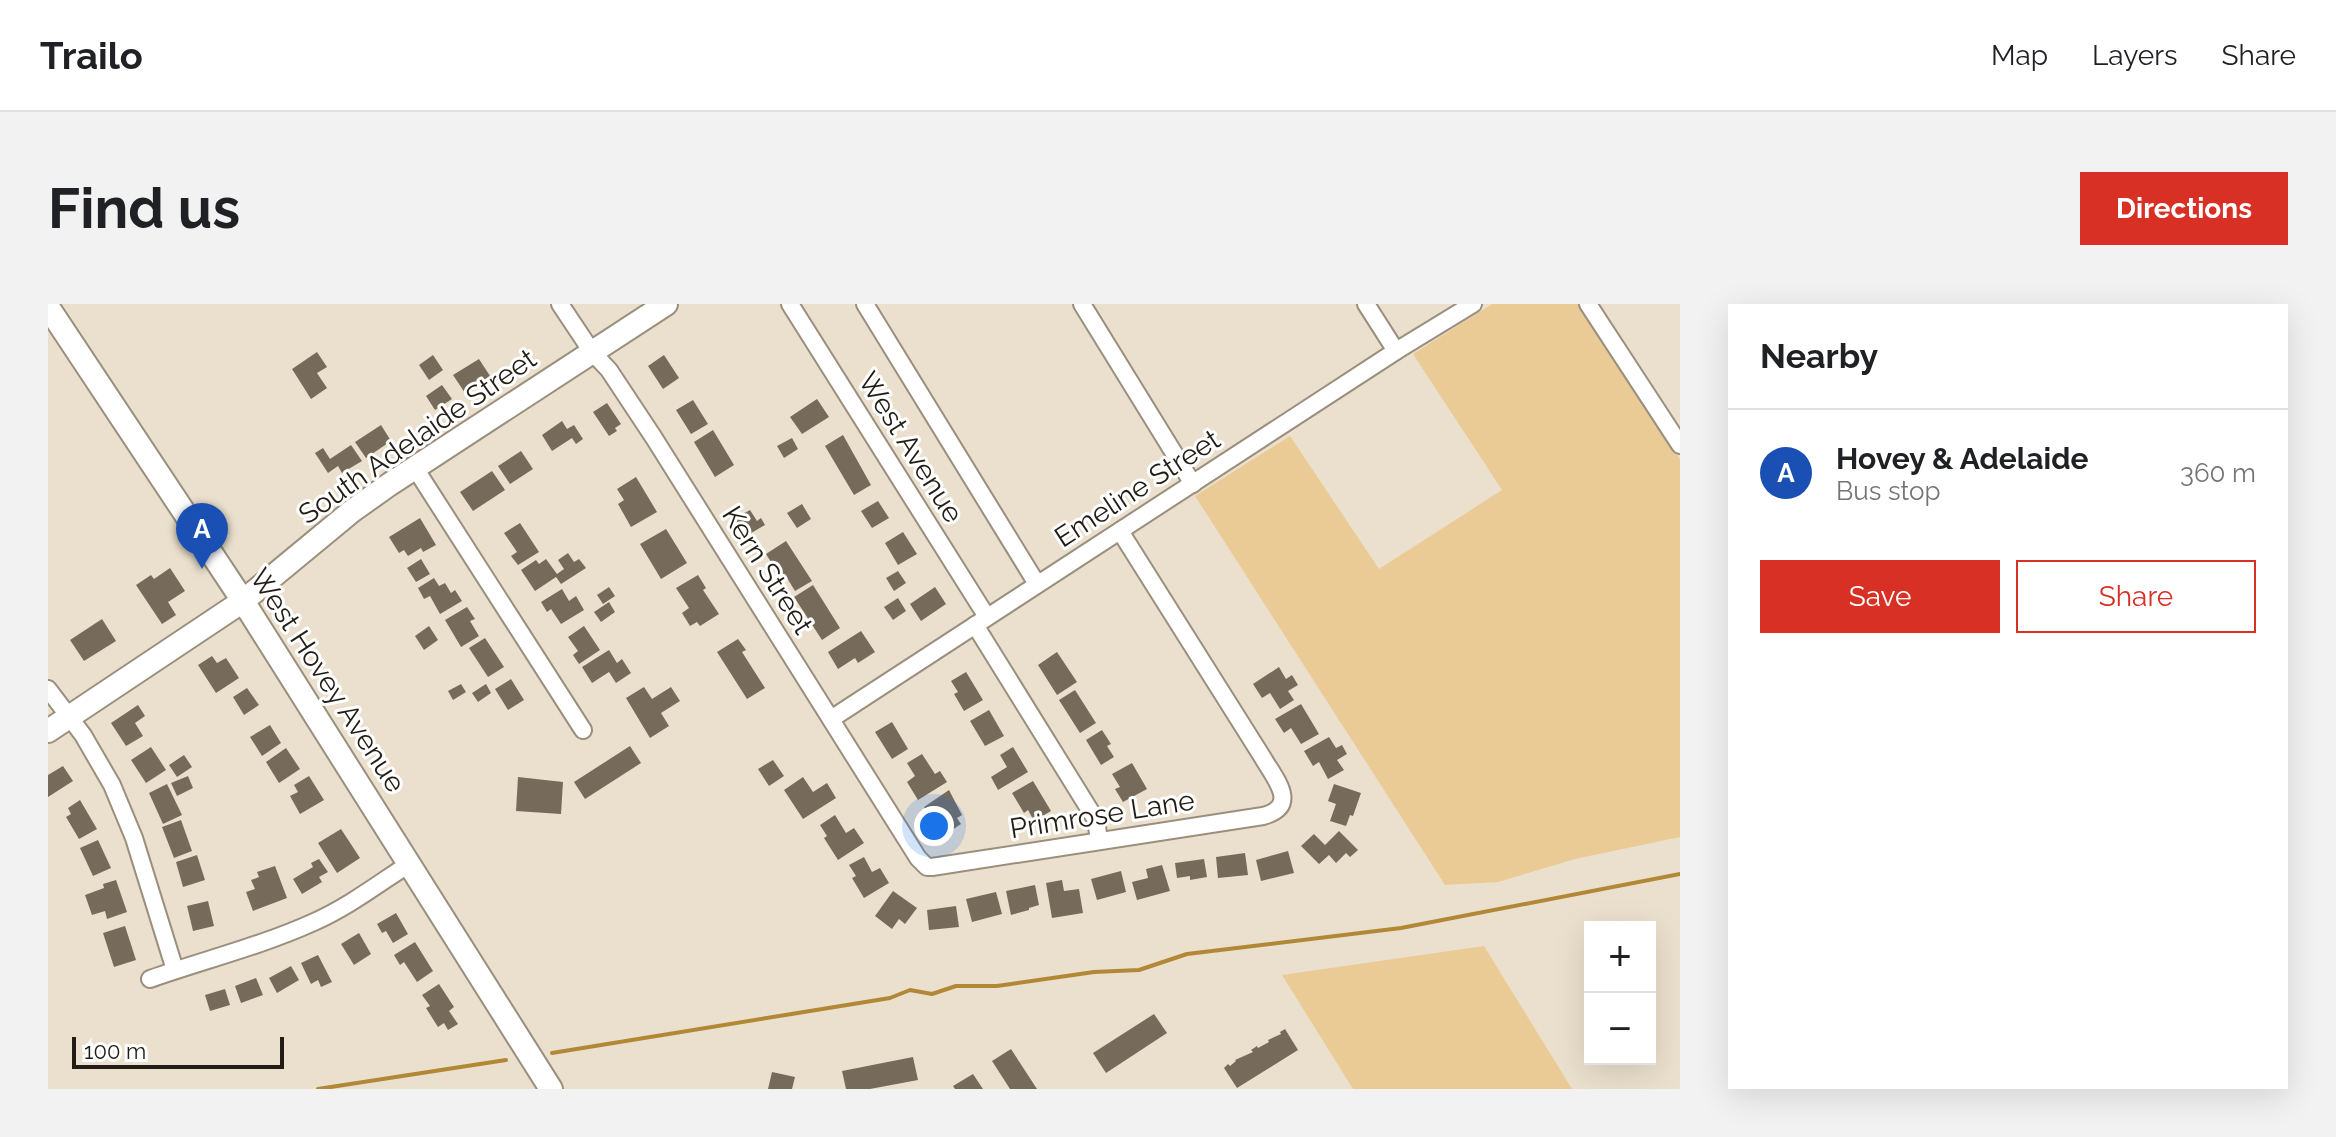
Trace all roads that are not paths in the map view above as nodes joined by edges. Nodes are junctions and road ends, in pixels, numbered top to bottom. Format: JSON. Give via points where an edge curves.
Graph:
{"nodes":[{"id":1,"x":560,"y":304,"type":"edge"},
{"id":2,"x":666,"y":304,"type":"edge"},
{"id":3,"x":790,"y":304,"type":"edge"},
{"id":4,"x":865,"y":304,"type":"edge"},
{"id":5,"x":1082,"y":304,"type":"edge"},
{"id":6,"x":1366,"y":304,"type":"edge"},
{"id":7,"x":1473,"y":304,"type":"edge"},
{"id":8,"x":1588,"y":304,"type":"edge"},
{"id":9,"x":48,"y":307,"type":"edge"},
{"id":10,"x":1396,"y":351,"type":"junction"},
{"id":11,"x":592,"y":352,"type":"junction"},
{"id":12,"x":1680,"y":445,"type":"edge"},
{"id":13,"x":415,"y":468,"type":"junction"},
{"id":14,"x":1193,"y":484,"type":"junction"},
{"id":15,"x":1120,"y":531,"type":"junction"},
{"id":16,"x":1037,"y":584,"type":"junction"},
{"id":17,"x":243,"y":601,"type":"junction"},
{"id":18,"x":981,"y":621,"type":"junction"},
{"id":19,"x":48,"y":689,"type":"edge"},
{"id":20,"x":69,"y":717,"type":"junction"},
{"id":21,"x":831,"y":719,"type":"junction"},
{"id":22,"x":583,"y":730,"type":"dead end"},
{"id":23,"x":48,"y":731,"type":"edge"},
{"id":24,"x":1099,"y":840,"type":"junction"},
{"id":25,"x":409,"y":864,"type":"junction"},
{"id":26,"x":927,"y":867,"type":"joint"},
{"id":27,"x":175,"y":970,"type":"junction"},
{"id":28,"x":150,"y":979,"type":"dead end"},
{"id":29,"x":551,"y":1089,"type":"edge"}],
"edges":[{"from":1,"to":11,"type":"street","name":"Kern Street"},
{"from":2,"to":11,"type":"main road","name":"South Adelaide Street"},
{"from":3,"to":18,"type":"street","name":"West Avenue"},
{"from":4,"to":16,"type":"street"},
{"from":5,"to":14,"type":"street"},
{"from":6,"to":10,"type":"street"},
{"from":7,"to":10,"type":"street","name":"Emeline Street"},
{"from":8,"to":12,"type":"street"},
{"from":9,"to":17,"type":"main road","name":"West Hovey Avenue"},
{"from":10,"to":14,"type":"street","name":"Emeline Street"},
{"from":11,"to":13,"type":"main road","name":"South Adelaide Street"},
{"from":11,"to":21,"type":"street","name":"Kern Street","via":[[654,438]]},
{"from":13,"to":17,"type":"main road","name":"South Adelaide Street","via":[[352,511]]},
{"from":13,"to":22,"type":"street"},
{"from":14,"to":15,"type":"street","name":"Emeline Street"},
{"from":15,"to":16,"type":"street","name":"Emeline Street"},
{"from":15,"to":24,"type":"street","name":"Primrose Lane","via":[[1284,799],[1272,814],[1263,816]]},
{"from":16,"to":18,"type":"street","name":"Emeline Street"},
{"from":17,"to":20,"type":"main road","name":"South Adelaide Street"},
{"from":17,"to":25,"type":"main road","name":"West Hovey Avenue"},
{"from":18,"to":21,"type":"street","name":"Emeline Street"},
{"from":18,"to":24,"type":"street","name":"West Avenue","via":[[1096,820]]},
{"from":19,"to":20,"type":"street"},
{"from":20,"to":23,"type":"main road","name":"South Adelaide Street"},
{"from":20,"to":27,"type":"street","via":[[112,785]]},
{"from":21,"to":26,"type":"street","name":"Kern Street"},
{"from":24,"to":26,"type":"street","name":"Primrose Lane"},
{"from":25,"to":27,"type":"street","via":[[314,922]]},
{"from":25,"to":29,"type":"main road","name":"West Hovey Avenue"},
{"from":27,"to":28,"type":"street"}]}
